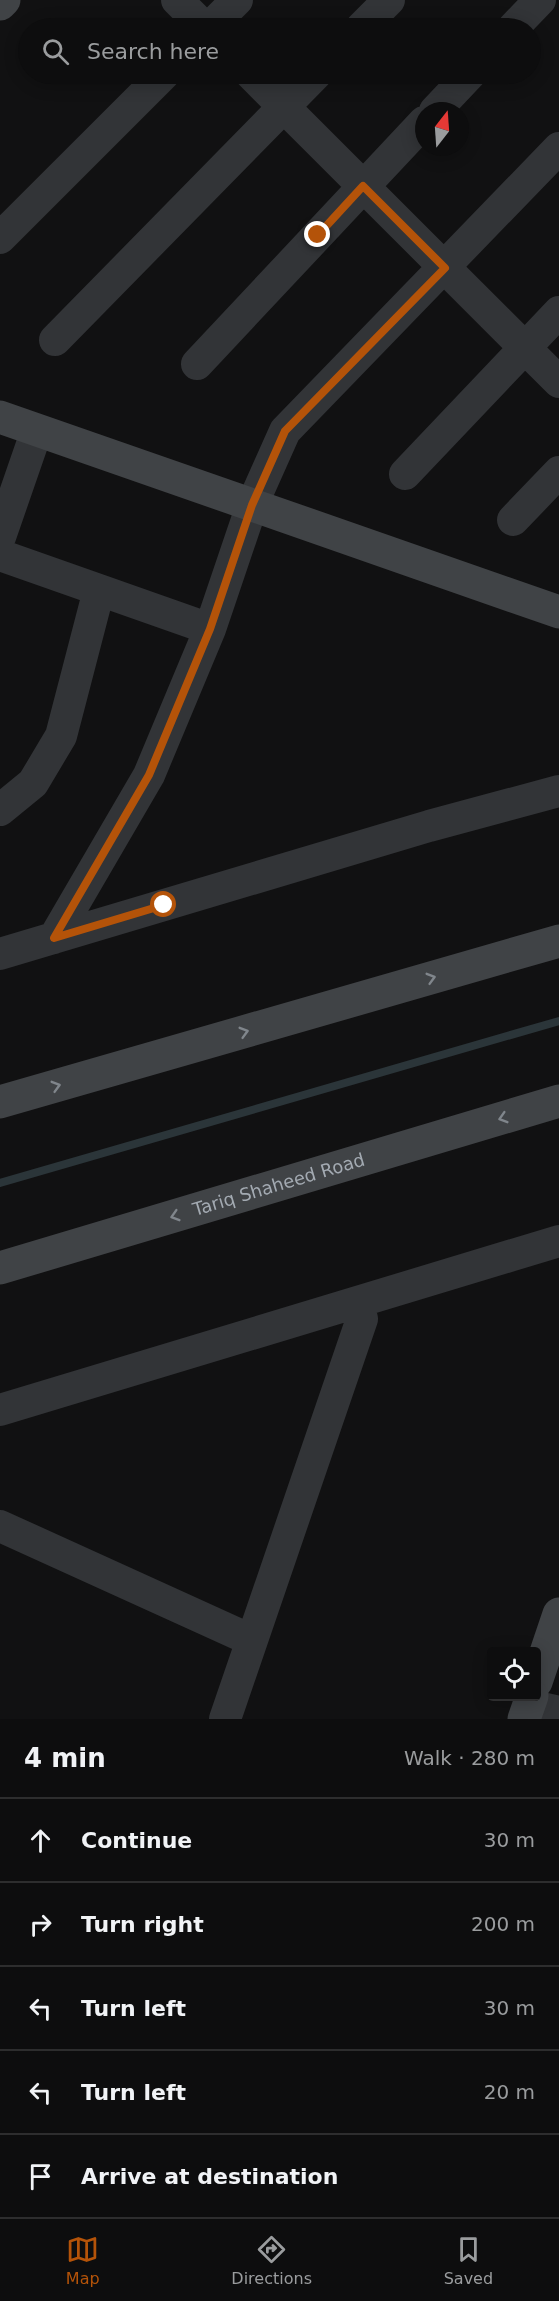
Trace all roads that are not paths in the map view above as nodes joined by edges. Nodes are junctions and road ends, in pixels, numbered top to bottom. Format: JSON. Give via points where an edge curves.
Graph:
{"nodes":[{"id":1,"x":4,"y":0,"type":"edge"},
{"id":2,"x":177,"y":0,"type":"edge"},
{"id":3,"x":237,"y":0,"type":"edge"},
{"id":4,"x":389,"y":0,"type":"edge"},
{"id":5,"x":540,"y":0,"type":"edge"},
{"id":6,"x":0,"y":4,"type":"edge"},
{"id":7,"x":196,"y":18,"type":"edge"},
{"id":8,"x":218,"y":18,"type":"edge"},
{"id":9,"x":370,"y":18,"type":"edge"},
{"id":10,"x":523,"y":18,"type":"edge"},
{"id":11,"x":154,"y":84,"type":"edge"},
{"id":12,"x":261,"y":84,"type":"edge"},
{"id":13,"x":306,"y":84,"type":"edge"},
{"id":14,"x":461,"y":84,"type":"edge"},
{"id":15,"x":444,"y":102,"type":"edge"},
{"id":16,"x":284,"y":106,"type":"junction"},
{"id":17,"x":415,"y":131,"type":"edge"},
{"id":18,"x":559,"y":148,"type":"edge"},
{"id":19,"x":363,"y":186,"type":"junction"},
{"id":20,"x":0,"y":238,"type":"edge"},
{"id":21,"x":445,"y":268,"type":"junction"},
{"id":22,"x":559,"y":312,"type":"edge"},
{"id":23,"x":55,"y":340,"type":"dead end"},
{"id":24,"x":525,"y":348,"type":"junction"},
{"id":25,"x":197,"y":364,"type":"dead end"},
{"id":26,"x":559,"y":382,"type":"edge"},
{"id":27,"x":0,"y":417,"type":"edge"},
{"id":28,"x":37,"y":430,"type":"junction"},
{"id":29,"x":559,"y":472,"type":"edge"},
{"id":30,"x":405,"y":474,"type":"dead end"},
{"id":31,"x":252,"y":505,"type":"junction"},
{"id":32,"x":513,"y":520,"type":"dead end"},
{"id":33,"x":0,"y":537,"type":"edge"},
{"id":34,"x":0,"y":555,"type":"edge"},
{"id":35,"x":99,"y":590,"type":"junction"},
{"id":36,"x":559,"y":612,"type":"edge"},
{"id":37,"x":210,"y":629,"type":"junction"},
{"id":38,"x":559,"y":791,"type":"edge"},
{"id":39,"x":0,"y":810,"type":"edge"},
{"id":40,"x":54,"y":938,"type":"junction"},
{"id":41,"x":559,"y":941,"type":"edge"},
{"id":42,"x":0,"y":954,"type":"edge"},
{"id":43,"x":559,"y":1101,"type":"edge"},
{"id":44,"x":0,"y":1102,"type":"edge"},
{"id":45,"x":559,"y":1241,"type":"edge"},
{"id":46,"x":0,"y":1268,"type":"edge"},
{"id":47,"x":358,"y":1303,"type":"junction"},
{"id":48,"x":0,"y":1410,"type":"edge"},
{"id":49,"x":0,"y":1526,"type":"edge"},
{"id":50,"x":559,"y":1614,"type":"edge"},
{"id":51,"x":251,"y":1640,"type":"junction"},
{"id":52,"x":536,"y":1703,"type":"edge"},
{"id":53,"x":225,"y":1719,"type":"edge"}],
"edges":[{"from":1,"to":6,"type":"main road"},
{"from":2,"to":7,"type":"street"},
{"from":3,"to":8,"type":"street"},
{"from":4,"to":9,"type":"street"},
{"from":5,"to":10,"type":"street"},
{"from":11,"to":20,"type":"street"},
{"from":12,"to":16,"type":"street"},
{"from":13,"to":16,"type":"street"},
{"from":14,"to":15,"type":"street"},
{"from":16,"to":19,"type":"street"},
{"from":16,"to":23,"type":"street"},
{"from":17,"to":19,"type":"street"},
{"from":18,"to":21,"type":"street"},
{"from":19,"to":21,"type":"street"},
{"from":19,"to":25,"type":"street"},
{"from":21,"to":24,"type":"street"},
{"from":21,"to":31,"type":"street","via":[[285,431]]},
{"from":22,"to":24,"type":"street"},
{"from":24,"to":26,"type":"street"},
{"from":24,"to":30,"type":"street"},
{"from":27,"to":28,"type":"main road"},
{"from":28,"to":31,"type":"main road"},
{"from":28,"to":33,"type":"street"},
{"from":29,"to":32,"type":"street"},
{"from":31,"to":36,"type":"main road"},
{"from":31,"to":37,"type":"street"},
{"from":34,"to":35,"type":"street"},
{"from":35,"to":37,"type":"street"},
{"from":35,"to":39,"type":"street","via":[[61,736],[33,783]]},
{"from":37,"to":40,"type":"street","via":[[149,775]]},
{"from":38,"to":40,"type":"street"},
{"from":40,"to":42,"type":"street"},
{"from":44,"to":41,"type":"main road","one_way":true},
{"from":43,"to":46,"type":"main road","name":"Tariq Shaheed Road","one_way":true},
{"from":45,"to":47,"type":"street"},
{"from":47,"to":48,"type":"street"},
{"from":47,"to":51,"type":"street","via":[[362,1319]]},
{"from":49,"to":51,"type":"street"},
{"from":50,"to":52,"type":"main road"},
{"from":51,"to":53,"type":"street"}]}
